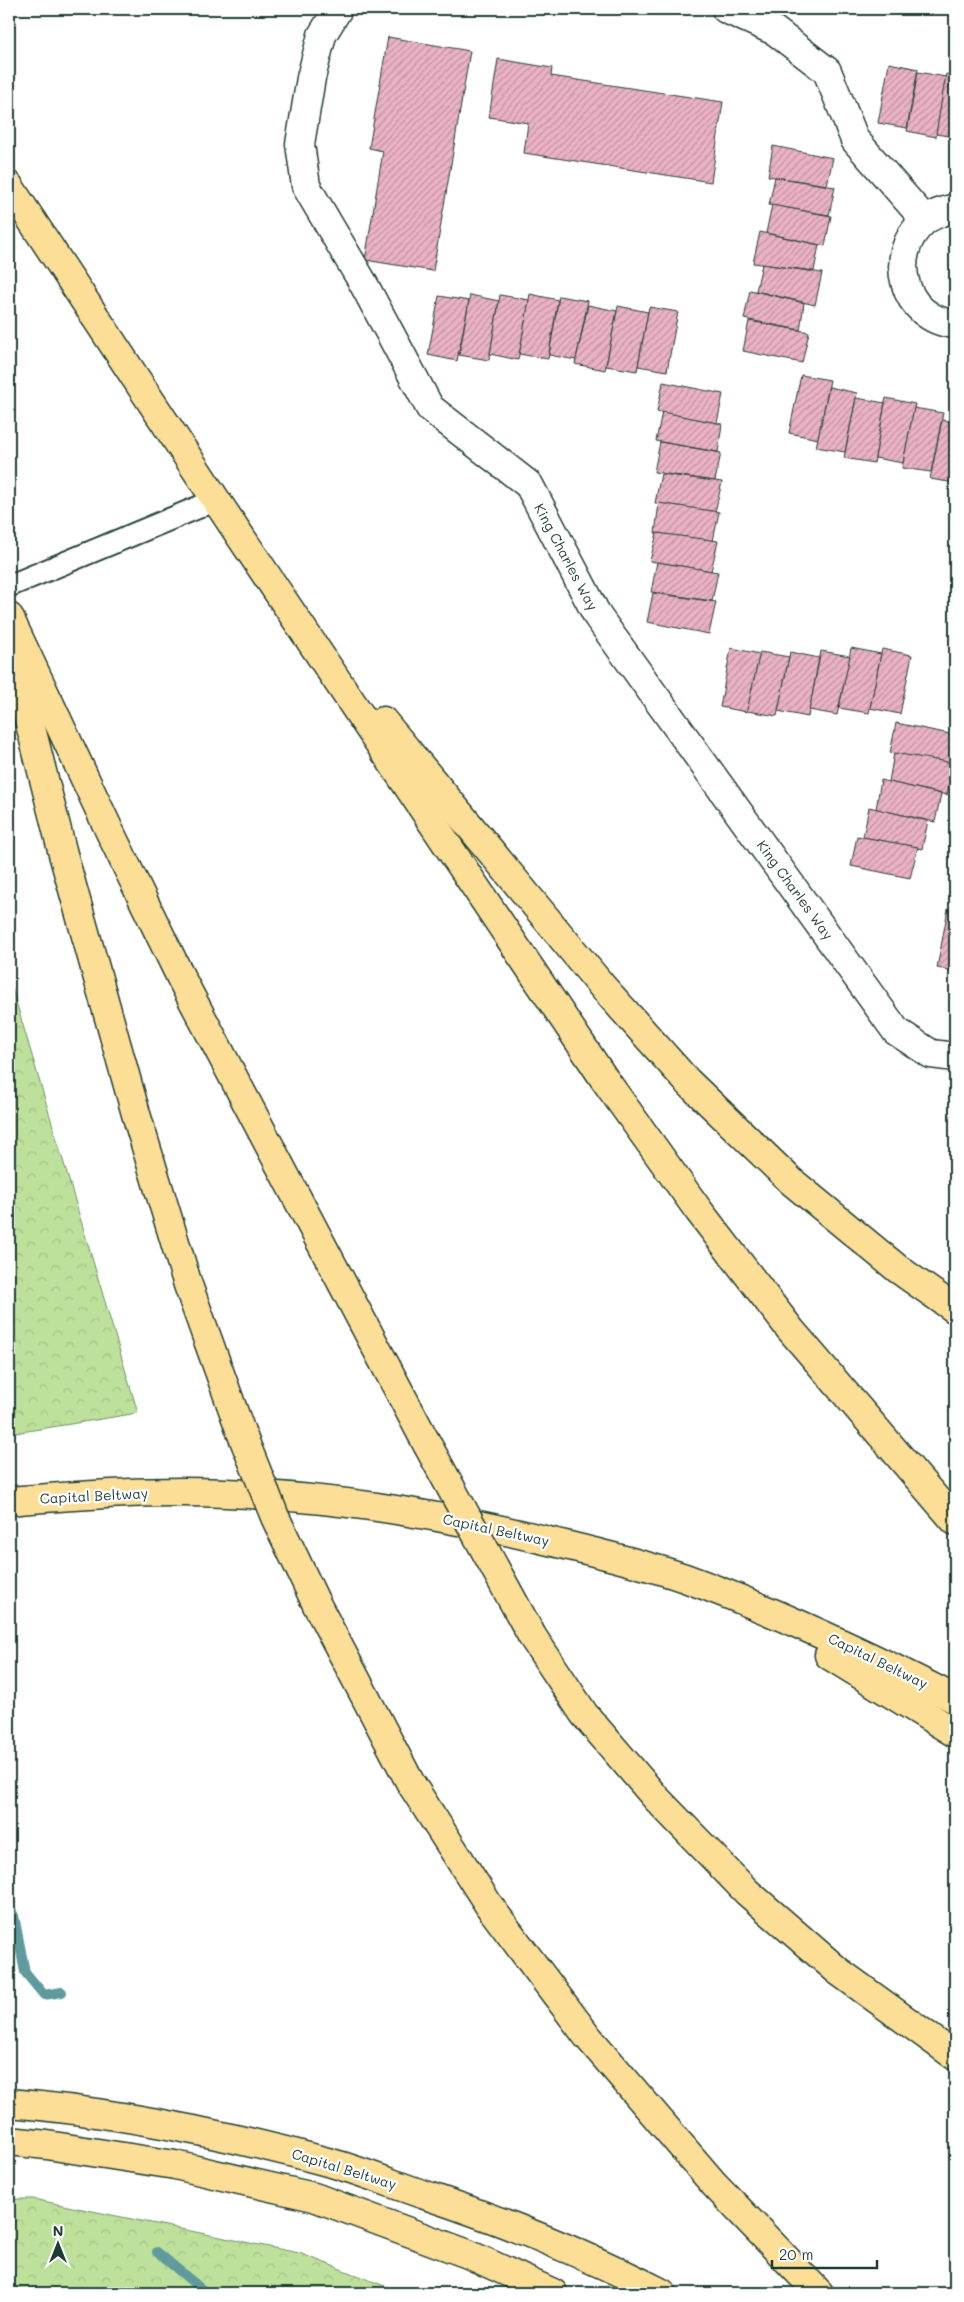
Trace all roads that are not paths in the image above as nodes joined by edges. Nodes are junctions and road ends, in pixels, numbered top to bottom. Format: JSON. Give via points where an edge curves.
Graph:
{"nodes":[{"id":1,"x":338,"y":9,"type":"edge"},
{"id":2,"x":726,"y":9,"type":"edge"},
{"id":3,"x":9,"y":186,"type":"edge"},
{"id":4,"x":955,"y":208,"type":"edge"},
{"id":5,"x":925,"y":220,"type":"junction"},
{"id":6,"x":955,"y":324,"type":"edge"},
{"id":7,"x":216,"y":500,"type":"junction"},
{"id":8,"x":9,"y":586,"type":"edge"},
{"id":9,"x":283,"y":600,"type":"junction"},
{"id":10,"x":9,"y":617,"type":"edge"},
{"id":11,"x":9,"y":639,"type":"edge"},
{"id":12,"x":955,"y":1057,"type":"edge"},
{"id":13,"x":955,"y":1309,"type":"edge"},
{"id":14,"x":9,"y":1501,"type":"edge"},
{"id":15,"x":955,"y":1521,"type":"edge"},
{"id":16,"x":682,"y":1578,"type":"junction"},
{"id":17,"x":955,"y":1699,"type":"edge"},
{"id":18,"x":955,"y":1733,"type":"edge"},
{"id":19,"x":955,"y":2056,"type":"edge"},
{"id":20,"x":9,"y":2103,"type":"edge"},
{"id":21,"x":9,"y":2141,"type":"edge"},
{"id":22,"x":553,"y":2293,"type":"edge"},
{"id":23,"x":662,"y":2293,"type":"edge"},
{"id":24,"x":820,"y":2293,"type":"edge"}],
"edges":[{"from":1,"to":12,"type":"street","name":"King Charles Way","via":[[322,35],[301,134],[306,186],[362,281],[430,408],[529,485],[598,617],[896,1031],[931,1054]]},
{"from":2,"to":5,"type":"street","via":[[775,31],[827,71],[854,140]]},
{"from":3,"to":7,"type":"highway"},
{"from":4,"to":5,"type":"street"},
{"from":5,"to":6,"type":"street","via":[[913,232],[906,247],[902,263],[904,280],[920,308],[934,318]]},
{"from":7,"to":8,"type":"lane"},
{"from":7,"to":9,"type":"highway"},
{"from":9,"to":13,"type":"highway","via":[[602,986],[687,1081],[791,1182],[898,1269]]},
{"from":9,"to":15,"type":"highway","via":[[600,1072],[699,1211],[790,1329]]},
{"from":10,"to":19,"type":"highway","bridge":true,"via":[[182,980],[532,1636],[584,1714],[656,1798],[748,1892],[838,1971]]},
{"from":11,"to":24,"type":"highway","bridge":true,"via":[[63,854],[188,1285],[241,1432],[317,1605],[410,1782],[490,1907],[588,2037],[714,2184]]},
{"from":14,"to":16,"type":"highway","name":"Capital Beltway","via":[[100,1493],[226,1493],[354,1503],[492,1527]]},
{"from":16,"to":17,"type":"highway","name":"Capital Beltway","via":[[783,1616],[878,1659]]},
{"from":16,"to":18,"type":"highway","via":[[775,1624],[861,1673]]},
{"from":20,"to":23,"type":"highway","name":"Capital Beltway","via":[[60,2107],[184,2128],[336,2164],[490,2217],[614,2268]]},
{"from":21,"to":22,"type":"highway","via":[[175,2165],[314,2197],[468,2254]]}]}
